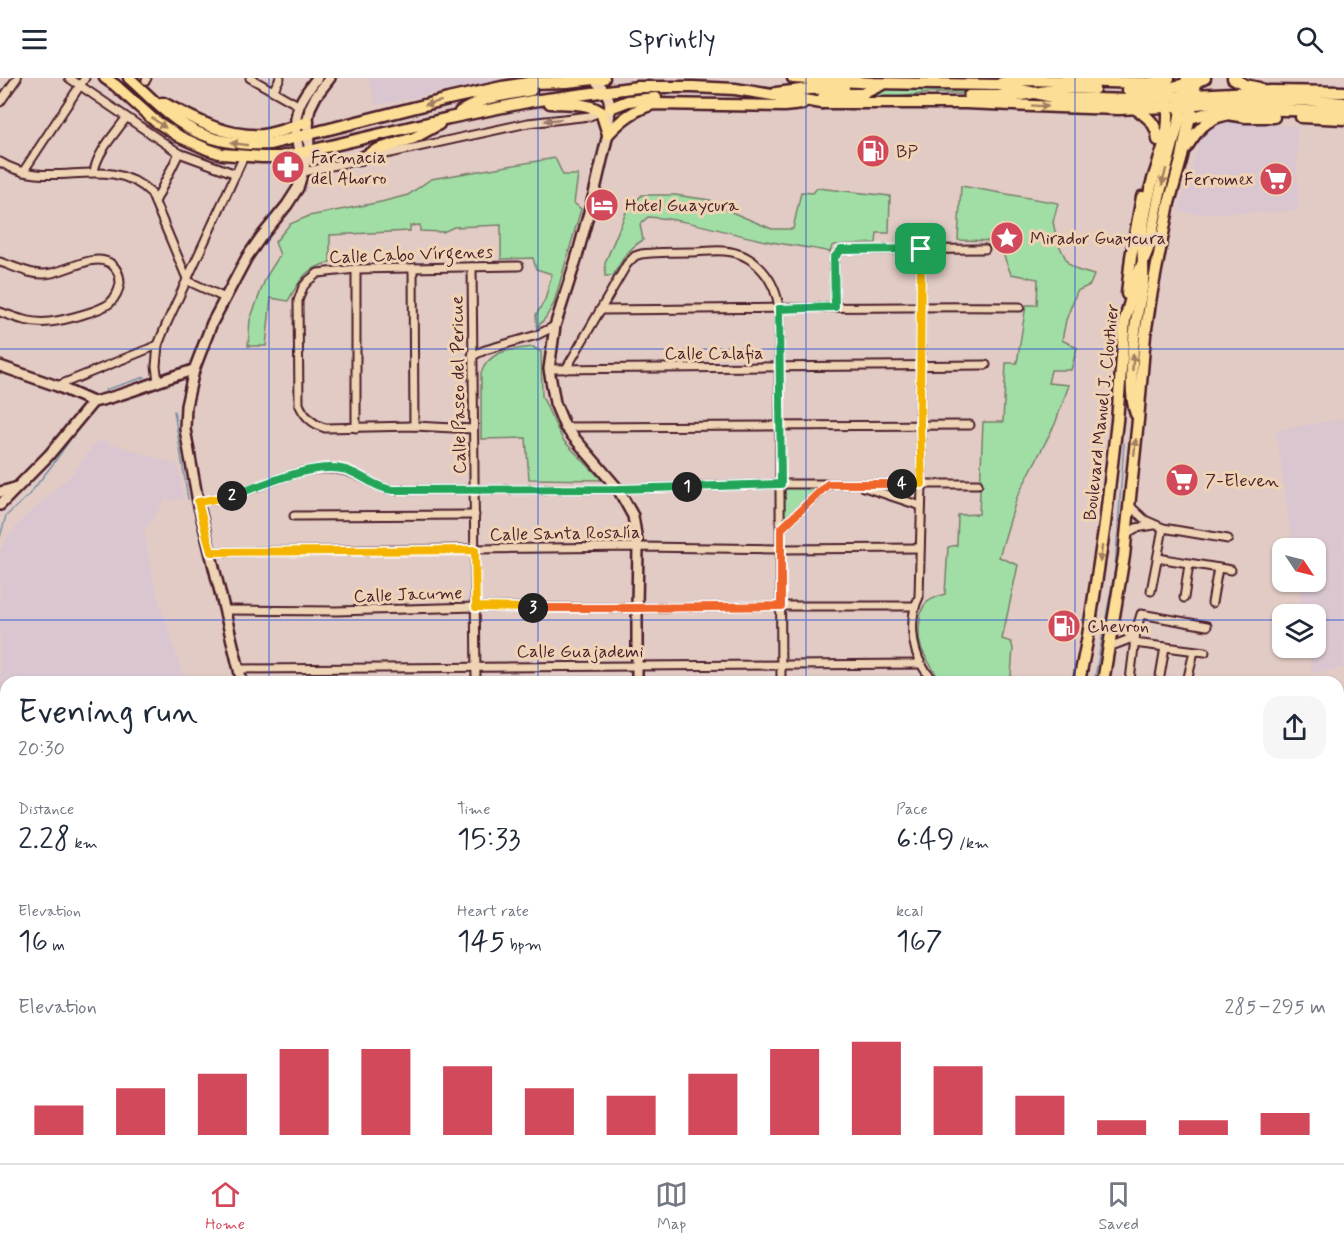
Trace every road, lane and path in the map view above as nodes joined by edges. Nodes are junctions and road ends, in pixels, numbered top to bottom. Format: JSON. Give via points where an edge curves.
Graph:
{"nodes":[{"id":1,"x":17,"y":78,"type":"edge"},
{"id":2,"x":69,"y":78,"type":"edge"},
{"id":3,"x":86,"y":78,"type":"edge"},
{"id":4,"x":105,"y":78,"type":"edge"},
{"id":5,"x":129,"y":78,"type":"edge"},
{"id":6,"x":250,"y":78,"type":"edge"},
{"id":7,"x":279,"y":78,"type":"edge"},
{"id":8,"x":317,"y":78,"type":"edge"},
{"id":9,"x":330,"y":78,"type":"edge"},
{"id":10,"x":523,"y":78,"type":"edge"},
{"id":11,"x":604,"y":78,"type":"edge"},
{"id":12,"x":794,"y":78,"type":"edge"},
{"id":13,"x":1169,"y":78,"type":"edge"},
{"id":14,"x":1233,"y":78,"type":"edge"},
{"id":15,"x":594,"y":79,"type":"edge"},
{"id":16,"x":851,"y":80,"type":"edge"},
{"id":17,"x":1196,"y":80,"type":"edge"},
{"id":18,"x":567,"y":82,"type":"junction"},
{"id":19,"x":541,"y":83,"type":"junction"},
{"id":20,"x":637,"y":83,"type":"edge"},
{"id":21,"x":879,"y":83,"type":"junction"},
{"id":22,"x":1147,"y":83,"type":"junction"},
{"id":23,"x":115,"y":85,"type":"junction"},
{"id":24,"x":995,"y":85,"type":"junction"},
{"id":25,"x":80,"y":86,"type":"junction"},
{"id":26,"x":273,"y":91,"type":"junction"},
{"id":27,"x":1271,"y":91,"type":"junction"},
{"id":28,"x":606,"y":92,"type":"junction"},
{"id":29,"x":1344,"y":92,"type":"edge"},
{"id":30,"x":1034,"y":93,"type":"junction"},
{"id":31,"x":771,"y":95,"type":"junction"},
{"id":32,"x":148,"y":96,"type":"junction"},
{"id":33,"x":1164,"y":98,"type":"junction"},
{"id":34,"x":1188,"y":100,"type":"junction"},
{"id":35,"x":532,"y":101,"type":"junction"},
{"id":36,"x":0,"y":102,"type":"edge"},
{"id":37,"x":910,"y":102,"type":"junction"},
{"id":38,"x":1212,"y":102,"type":"junction"},
{"id":39,"x":818,"y":103,"type":"junction"},
{"id":40,"x":1344,"y":103,"type":"edge"},
{"id":41,"x":298,"y":105,"type":"junction"},
{"id":42,"x":1136,"y":108,"type":"junction"},
{"id":43,"x":605,"y":110,"type":"junction"},
{"id":44,"x":1344,"y":110,"type":"edge"},
{"id":45,"x":1229,"y":115,"type":"junction"},
{"id":46,"x":126,"y":118,"type":"junction"},
{"id":47,"x":448,"y":118,"type":"junction"},
{"id":48,"x":1185,"y":119,"type":"junction"},
{"id":49,"x":1344,"y":119,"type":"edge"},
{"id":50,"x":308,"y":122,"type":"junction"},
{"id":51,"x":295,"y":126,"type":"junction"},
{"id":52,"x":1167,"y":128,"type":"junction"},
{"id":53,"x":309,"y":134,"type":"junction"},
{"id":54,"x":609,"y":134,"type":"junction"},
{"id":55,"x":296,"y":138,"type":"junction"},
{"id":56,"x":1158,"y":140,"type":"junction"},
{"id":57,"x":179,"y":153,"type":"junction"},
{"id":58,"x":244,"y":156,"type":"junction"},
{"id":59,"x":1182,"y":157,"type":"junction"},
{"id":60,"x":304,"y":160,"type":"junction"},
{"id":61,"x":358,"y":160,"type":"junction"},
{"id":62,"x":0,"y":162,"type":"edge"},
{"id":63,"x":23,"y":172,"type":"junction"},
{"id":64,"x":94,"y":172,"type":"junction"},
{"id":65,"x":236,"y":174,"type":"junction"},
{"id":66,"x":156,"y":202,"type":"junction"},
{"id":67,"x":921,"y":249,"type":"junction"},
{"id":68,"x":985,"y":249,"type":"dead end"},
{"id":69,"x":0,"y":262,"type":"edge"},
{"id":70,"x":1142,"y":262,"type":"junction"},
{"id":71,"x":519,"y":266,"type":"dead end"},
{"id":72,"x":472,"y":267,"type":"junction"},
{"id":73,"x":413,"y":268,"type":"junction"},
{"id":74,"x":356,"y":269,"type":"junction"},
{"id":75,"x":188,"y":281,"type":"junction"},
{"id":76,"x":225,"y":298,"type":"junction"},
{"id":77,"x":920,"y":306,"type":"junction"},
{"id":78,"x":835,"y":307,"type":"junction"},
{"id":79,"x":1020,"y":307,"type":"dead end"},
{"id":80,"x":779,"y":309,"type":"junction"},
{"id":81,"x":600,"y":310,"type":"junction"},
{"id":82,"x":0,"y":312,"type":"edge"},
{"id":83,"x":1125,"y":319,"type":"junction"},
{"id":84,"x":555,"y":326,"type":"junction"},
{"id":85,"x":158,"y":345,"type":"junction"},
{"id":86,"x":472,"y":356,"type":"junction"},
{"id":87,"x":920,"y":365,"type":"junction"},
{"id":88,"x":986,"y":365,"type":"dead end"},
{"id":89,"x":0,"y":366,"type":"edge"},
{"id":90,"x":779,"y":368,"type":"junction"},
{"id":91,"x":549,"y":369,"type":"junction"},
{"id":92,"x":566,"y":369,"type":"junction"},
{"id":93,"x":194,"y":370,"type":"junction"},
{"id":94,"x":158,"y":381,"type":"junction"},
{"id":95,"x":57,"y":386,"type":"junction"},
{"id":96,"x":93,"y":402,"type":"junction"},
{"id":97,"x":1138,"y":420,"type":"junction"},
{"id":98,"x":920,"y":425,"type":"junction"},
{"id":99,"x":970,"y":425,"type":"dead end"},
{"id":100,"x":414,"y":426,"type":"junction"},
{"id":101,"x":565,"y":427,"type":"junction"},
{"id":102,"x":780,"y":427,"type":"junction"},
{"id":103,"x":356,"y":428,"type":"junction"},
{"id":104,"x":473,"y":429,"type":"junction"},
{"id":105,"x":781,"y":484,"type":"junction"},
{"id":106,"x":828,"y":484,"type":"junction"},
{"id":107,"x":857,"y":484,"type":"junction"},
{"id":108,"x":922,"y":484,"type":"junction"},
{"id":109,"x":978,"y":484,"type":"dead end"},
{"id":110,"x":18,"y":488,"type":"junction"},
{"id":111,"x":474,"y":489,"type":"junction"},
{"id":112,"x":618,"y":489,"type":"junction"},
{"id":113,"x":0,"y":492,"type":"edge"},
{"id":114,"x":198,"y":502,"type":"junction"},
{"id":115,"x":0,"y":505,"type":"edge"},
{"id":116,"x":1129,"y":505,"type":"junction"},
{"id":117,"x":921,"y":506,"type":"junction"},
{"id":118,"x":475,"y":515,"type":"junction"},
{"id":119,"x":294,"y":516,"type":"dead end"},
{"id":120,"x":1160,"y":526,"type":"junction"},
{"id":121,"x":781,"y":529,"type":"junction"},
{"id":122,"x":1126,"y":534,"type":"junction"},
{"id":123,"x":1228,"y":539,"type":"dead end"},
{"id":124,"x":638,"y":547,"type":"junction"},
{"id":125,"x":920,"y":548,"type":"junction"},
{"id":126,"x":780,"y":549,"type":"junction"},
{"id":127,"x":475,"y":550,"type":"junction"},
{"id":128,"x":211,"y":552,"type":"junction"},
{"id":129,"x":1158,"y":558,"type":"junction"},
{"id":130,"x":1189,"y":564,"type":"junction"},
{"id":131,"x":1218,"y":568,"type":"junction"},
{"id":132,"x":1231,"y":570,"type":"dead end"},
{"id":133,"x":1151,"y":591,"type":"dead end"},
{"id":134,"x":1184,"y":598,"type":"dead end"},
{"id":135,"x":1212,"y":603,"type":"dead end"},
{"id":136,"x":781,"y":606,"type":"junction"},
{"id":137,"x":915,"y":606,"type":"junction"},
{"id":138,"x":476,"y":607,"type":"junction"},
{"id":139,"x":636,"y":608,"type":"junction"},
{"id":140,"x":225,"y":610,"type":"junction"},
{"id":141,"x":1114,"y":623,"type":"junction"},
{"id":142,"x":1207,"y":626,"type":"dead end"},
{"id":143,"x":1135,"y":640,"type":"junction"},
{"id":144,"x":1109,"y":647,"type":"junction"},
{"id":145,"x":1165,"y":647,"type":"junction"},
{"id":146,"x":1194,"y":651,"type":"junction"},
{"id":147,"x":1205,"y":652,"type":"dead end"},
{"id":148,"x":921,"y":664,"type":"junction"},
{"id":149,"x":637,"y":666,"type":"junction"},
{"id":150,"x":781,"y":666,"type":"junction"},
{"id":151,"x":476,"y":667,"type":"junction"},
{"id":152,"x":239,"y":669,"type":"junction"},
{"id":153,"x":241,"y":676,"type":"edge"},
{"id":154,"x":476,"y":676,"type":"edge"},
{"id":155,"x":637,"y":676,"type":"edge"},
{"id":156,"x":781,"y":676,"type":"edge"},
{"id":157,"x":930,"y":676,"type":"edge"},
{"id":158,"x":1080,"y":676,"type":"edge"},
{"id":159,"x":1104,"y":676,"type":"edge"},
{"id":160,"x":1130,"y":676,"type":"edge"},
{"id":161,"x":1160,"y":676,"type":"edge"},
{"id":162,"x":1188,"y":676,"type":"edge"}],
"edges":[{"from":1,"to":36,"type":"street"},
{"from":2,"to":25,"type":"street"},
{"from":3,"to":25,"type":"street"},
{"from":4,"to":23,"type":"main road"},
{"from":5,"to":32,"type":"main road"},
{"from":6,"to":26,"type":"street"},
{"from":7,"to":26,"type":"street"},
{"from":8,"to":41,"type":"street"},
{"from":9,"to":50,"type":"street","via":[[310,108]]},
{"from":10,"to":19,"type":"main road"},
{"from":11,"to":15,"type":"main road"},
{"from":12,"to":16,"type":"main road"},
{"from":13,"to":22,"type":"main road"},
{"from":14,"to":27,"type":"main road"},
{"from":15,"to":18,"type":"main road"},
{"from":15,"to":28,"type":"street"},
{"from":16,"to":21,"type":"main road"},
{"from":17,"to":33,"type":"main road"},
{"from":17,"to":34,"type":"main road","name":"Boulevard Manuel J. Clouthier"},
{"from":17,"to":38,"type":"main road"},
{"from":18,"to":19,"type":"main road"},
{"from":18,"to":47,"type":"main road","via":[[489,98]]},
{"from":19,"to":53,"type":"main road","one_way":true,"via":[[480,92]]},
{"from":20,"to":28,"type":"main road"},
{"from":20,"to":31,"type":"main road"},
{"from":21,"to":24,"type":"main road"},
{"from":21,"to":31,"type":"main road"},
{"from":21,"to":39,"type":"main road","via":[[862,94],[827,94]]},
{"from":22,"to":24,"type":"main road","via":[[1028,80]]},
{"from":22,"to":33,"type":"main road"},
{"from":23,"to":32,"type":"main road"},
{"from":23,"to":58,"type":"main road","one_way":true,"via":[[180,137],[222,154]]},
{"from":24,"to":30,"type":"main road"},
{"from":25,"to":46,"type":"street"},
{"from":25,"to":63,"type":"street"},
{"from":26,"to":41,"type":"street"},
{"from":27,"to":29,"type":"main road"},
{"from":27,"to":38,"type":"main road"},
{"from":28,"to":35,"type":"main road"},
{"from":28,"to":43,"type":"street","via":[[609,100]]},
{"from":30,"to":33,"type":"main road","via":[[1070,99]]},
{"from":30,"to":37,"type":"main road","via":[[932,96]]},
{"from":31,"to":39,"type":"main road"},
{"from":31,"to":43,"type":"main road","via":[[651,98]]},
{"from":32,"to":51,"type":"main road","via":[[226,131],[264,135]]},
{"from":55,"to":32,"type":"main road","one_way":true,"via":[[249,145],[224,141],[178,122]]},
{"from":33,"to":34,"type":"main road"},
{"from":33,"to":42,"type":"main road"},
{"from":33,"to":52,"type":"main road"},
{"from":34,"to":38,"type":"main road"},
{"from":34,"to":48,"type":"main road","name":"Boulevard Manuel J. Clouthier"},
{"from":35,"to":43,"type":"main road"},
{"from":35,"to":47,"type":"main road"},
{"from":37,"to":39,"type":"main road"},
{"from":37,"to":42,"type":"main road","one_way":true},
{"from":38,"to":40,"type":"main road","via":[[1275,99]]},
{"from":38,"to":44,"type":"main road","via":[[1243,109]]},
{"from":38,"to":45,"type":"main road"},
{"from":38,"to":48,"type":"main road"},
{"from":39,"to":54,"type":"main road","via":[[654,104],[626,116]]},
{"from":41,"to":51,"type":"street"},
{"from":42,"to":56,"type":"main road","via":[[1148,116]]},
{"from":43,"to":54,"type":"main road"},
{"from":43,"to":61,"type":"street","one_way":true},
{"from":45,"to":49,"type":"main road"},
{"from":45,"to":59,"type":"main road","via":[[1204,124]]},
{"from":46,"to":57,"type":"street"},
{"from":46,"to":64,"type":"street","via":[[95,164]]},
{"from":47,"to":60,"type":"main road"},
{"from":47,"to":61,"type":"main road","via":[[414,138]]},
{"from":48,"to":52,"type":"main road"},
{"from":48,"to":59,"type":"main road","name":"Boulevard Manuel J. Clouthier"},
{"from":48,"to":70,"type":"main road","name":"Boulevard Manuel J. Clouthier","one_way":true},
{"from":50,"to":51,"type":"main road"},
{"from":50,"to":53,"type":"street"},
{"from":51,"to":55,"type":"street"},
{"from":52,"to":56,"type":"main road"},
{"from":52,"to":70,"type":"main road","via":[[1148,200]]},
{"from":53,"to":55,"type":"main road"},
{"from":53,"to":60,"type":"street"},
{"from":54,"to":84,"type":"street"},
{"from":55,"to":60,"type":"street"},
{"from":56,"to":83,"type":"main road","via":[[1138,213]]},
{"from":57,"to":65,"type":"street"},
{"from":57,"to":66,"type":"street"},
{"from":58,"to":60,"type":"main road"},
{"from":58,"to":65,"type":"street"},
{"from":59,"to":97,"type":"main road","name":"Boulevard Manuel J. Clouthier","via":[[1151,296]]},
{"from":60,"to":61,"type":"street"},
{"from":60,"to":76,"type":"street","via":[[298,188],[247,257]]},
{"from":62,"to":63,"type":"street"},
{"from":63,"to":64,"type":"street","via":[[40,176]]},
{"from":64,"to":66,"type":"street","via":[[127,176],[142,184]]},
{"from":65,"to":75,"type":"street"},
{"from":66,"to":75,"type":"street"},
{"from":67,"to":68,"type":"street"},
{"from":67,"to":77,"type":"street"},
{"from":67,"to":78,"type":"street","via":[[841,250],[834,258]]},
{"from":69,"to":82,"type":"street","via":[[45,274],[100,260],[112,265],[120,278],[111,302],[66,319],[46,323]]},
{"from":70,"to":83,"type":"main road","name":"Boulevard Manuel J. Clouthier"},
{"from":97,"to":70,"type":"main road","one_way":true,"via":[[1132,383]]},
{"from":71,"to":72,"type":"street","name":"Calle Cabo Vírgenes"},
{"from":72,"to":73,"type":"street","name":"Calle Cabo Vírgenes"},
{"from":72,"to":86,"type":"street","name":"Calle Paseo del Pericue"},
{"from":73,"to":74,"type":"street","name":"Calle Cabo Vírgenes"},
{"from":73,"to":100,"type":"street"},
{"from":74,"to":103,"type":"street"},
{"from":74,"to":103,"type":"street","name":"Calle Cabo Vírgenes","via":[[318,273],[308,281],[298,302],[299,404],[303,413],[325,428]]},
{"from":75,"to":76,"type":"street"},
{"from":75,"to":85,"type":"street"},
{"from":76,"to":93,"type":"street"},
{"from":77,"to":78,"type":"street"},
{"from":77,"to":79,"type":"street"},
{"from":77,"to":87,"type":"street"},
{"from":78,"to":80,"type":"street"},
{"from":80,"to":81,"type":"street"},
{"from":80,"to":81,"type":"street","via":[[774,286],[757,264],[726,251],[635,256]]},
{"from":80,"to":90,"type":"street"},
{"from":81,"to":92,"type":"street"},
{"from":83,"to":158,"type":"main road","name":"Boulevard Manuel J. Clouthier","one_way":true,"via":[[1105,524]]},
{"from":84,"to":86,"type":"street"},
{"from":84,"to":91,"type":"street"},
{"from":85,"to":94,"type":"street"},
{"from":85,"to":95,"type":"street"},
{"from":86,"to":104,"type":"street","name":"Calle Paseo del Pericue"},
{"from":87,"to":88,"type":"street","name":"Calle Calafia"},
{"from":87,"to":90,"type":"street","name":"Calle Calafia"},
{"from":87,"to":98,"type":"street"},
{"from":89,"to":95,"type":"street"},
{"from":90,"to":92,"type":"street","name":"Calle Calafia"},
{"from":90,"to":102,"type":"street"},
{"from":91,"to":92,"type":"street","name":"Calle Calafia"},
{"from":91,"to":101,"type":"street"},
{"from":93,"to":94,"type":"street"},
{"from":93,"to":114,"type":"street","via":[[186,406],[186,429]]},
{"from":94,"to":96,"type":"street"},
{"from":95,"to":96,"type":"street"},
{"from":96,"to":110,"type":"street"},
{"from":116,"to":97,"type":"main road","name":"Boulevard Manuel J. Clouthier","one_way":true},
{"from":98,"to":99,"type":"street"},
{"from":98,"to":102,"type":"street"},
{"from":98,"to":108,"type":"street"},
{"from":100,"to":103,"type":"street"},
{"from":100,"to":104,"type":"street"},
{"from":101,"to":102,"type":"street"},
{"from":101,"to":112,"type":"street"},
{"from":102,"to":105,"type":"street"},
{"from":104,"to":111,"type":"street","name":"Calle Paseo del Pericue"},
{"from":105,"to":106,"type":"street"},
{"from":105,"to":112,"type":"street"},
{"from":105,"to":121,"type":"street"},
{"from":106,"to":107,"type":"street"},
{"from":106,"to":121,"type":"street"},
{"from":107,"to":108,"type":"street"},
{"from":107,"to":117,"type":"street"},
{"from":108,"to":109,"type":"street"},
{"from":108,"to":117,"type":"street"},
{"from":110,"to":113,"type":"street"},
{"from":110,"to":115,"type":"street"},
{"from":111,"to":112,"type":"street"},
{"from":111,"to":114,"type":"street","via":[[386,489],[343,470],[324,469]]},
{"from":111,"to":118,"type":"street","name":"Calle Paseo del Pericue"},
{"from":112,"to":124,"type":"street","via":[[633,516]]},
{"from":114,"to":128,"type":"street"},
{"from":116,"to":120,"type":"street","via":[[1145,520]]},
{"from":116,"to":122,"type":"main road","name":"Boulevard Manuel J. Clouthier"},
{"from":117,"to":125,"type":"street"},
{"from":118,"to":119,"type":"street"},
{"from":118,"to":127,"type":"street","name":"Calle Paseo del Pericue"},
{"from":120,"to":122,"type":"street","via":[[1136,528]]},
{"from":120,"to":123,"type":"street"},
{"from":120,"to":129,"type":"street"},
{"from":121,"to":126,"type":"street"},
{"from":122,"to":141,"type":"main road","name":"Boulevard Manuel J. Clouthier"},
{"from":124,"to":126,"type":"street","name":"Calle Santa Rosalía"},
{"from":124,"to":127,"type":"street","name":"Calle Santa Rosalía"},
{"from":124,"to":139,"type":"street"},
{"from":125,"to":126,"type":"street","name":"Calle Santa Rosalía"},
{"from":125,"to":137,"type":"street","via":[[919,597]]},
{"from":126,"to":136,"type":"street"},
{"from":127,"to":128,"type":"street","name":"Calle Santa Rosalía"},
{"from":127,"to":138,"type":"street","name":"Calle Paseo del Pericue"},
{"from":128,"to":140,"type":"street"},
{"from":129,"to":130,"type":"street"},
{"from":129,"to":133,"type":"street"},
{"from":130,"to":131,"type":"street"},
{"from":130,"to":134,"type":"street"},
{"from":131,"to":132,"type":"street"},
{"from":131,"to":135,"type":"street"},
{"from":136,"to":137,"type":"street","name":"Calle Jacume"},
{"from":136,"to":139,"type":"street","name":"Calle Jacume"},
{"from":136,"to":150,"type":"street"},
{"from":137,"to":148,"type":"street","via":[[912,633]]},
{"from":138,"to":139,"type":"street","name":"Calle Jacume"},
{"from":138,"to":140,"type":"street","name":"Calle Jacume"},
{"from":138,"to":151,"type":"street","name":"Calle Paseo del Pericue"},
{"from":139,"to":149,"type":"street"},
{"from":140,"to":152,"type":"street"},
{"from":141,"to":143,"type":"street"},
{"from":141,"to":144,"type":"main road","name":"Boulevard Manuel J. Clouthier"},
{"from":142,"to":143,"type":"street","via":[[1141,614]]},
{"from":143,"to":144,"type":"street"},
{"from":143,"to":145,"type":"street"},
{"from":143,"to":160,"type":"street"},
{"from":144,"to":159,"type":"main road","name":"Boulevard Manuel J. Clouthier"},
{"from":145,"to":146,"type":"street"},
{"from":145,"to":161,"type":"street"},
{"from":146,"to":147,"type":"street"},
{"from":146,"to":162,"type":"street"},
{"from":148,"to":150,"type":"street","name":"Calle Guajademi"},
{"from":148,"to":157,"type":"street"},
{"from":149,"to":150,"type":"street","name":"Calle Guajademi"},
{"from":149,"to":151,"type":"street","name":"Calle Guajademi"},
{"from":149,"to":155,"type":"street"},
{"from":150,"to":156,"type":"street"},
{"from":151,"to":152,"type":"street","name":"Calle Guajademi"},
{"from":151,"to":154,"type":"street","name":"Calle Paseo del Pericue"},
{"from":152,"to":153,"type":"street"}]}
